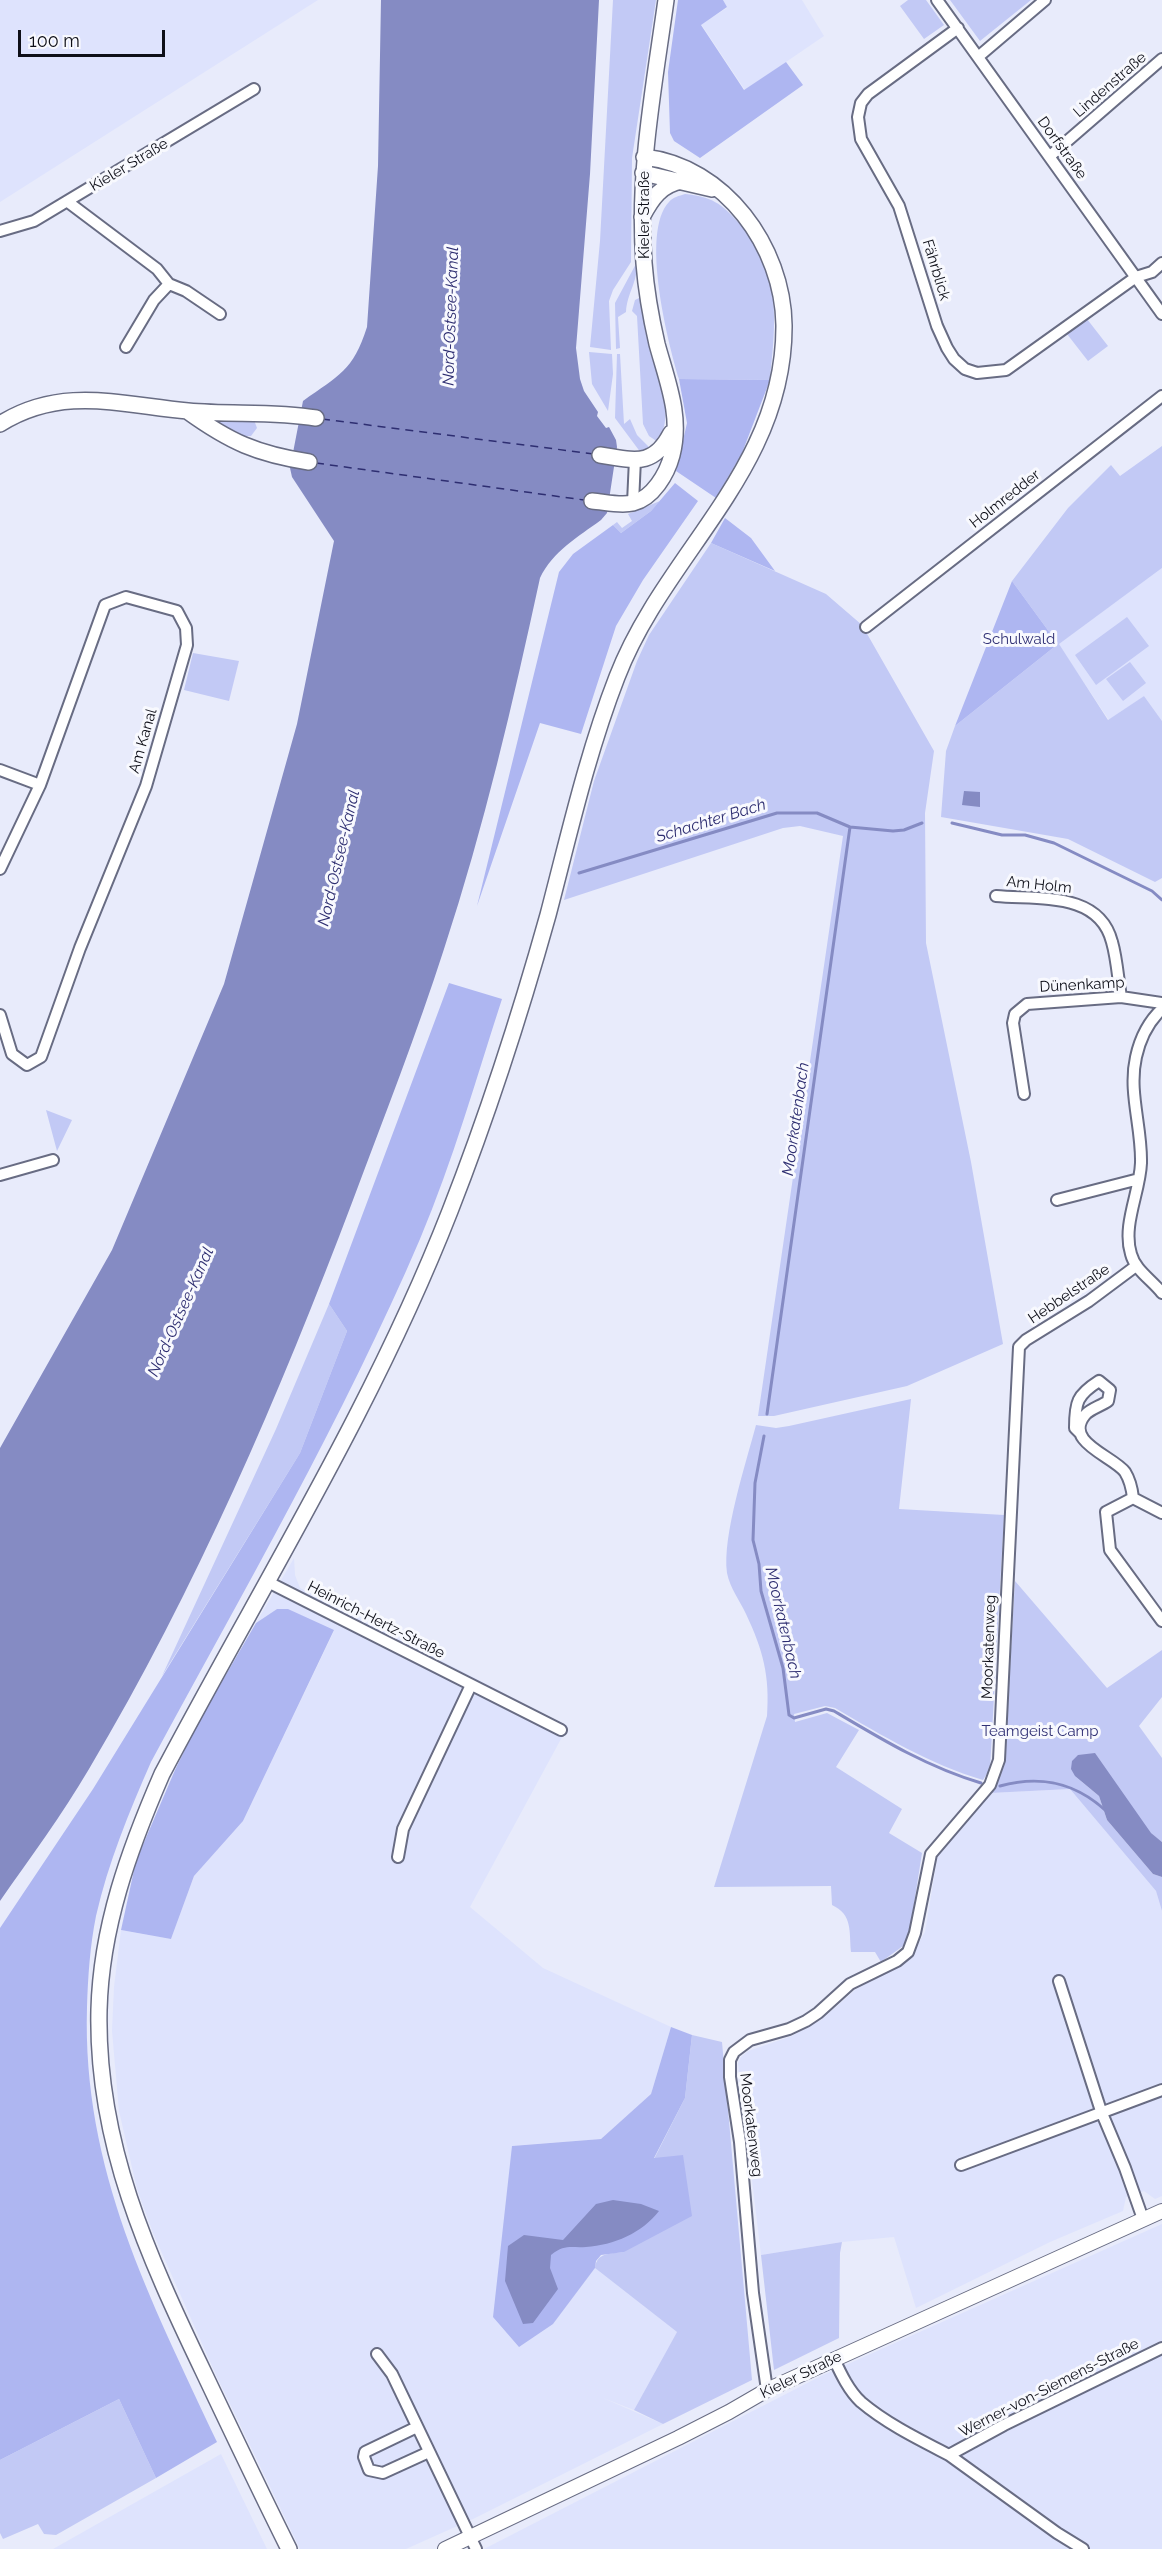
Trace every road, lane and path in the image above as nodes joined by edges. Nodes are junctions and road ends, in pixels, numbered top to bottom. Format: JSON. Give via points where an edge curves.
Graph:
{"nodes":[{"id":1,"x":666,"y":0,"type":"edge"},
{"id":2,"x":937,"y":0,"type":"edge"},
{"id":3,"x":1045,"y":0,"type":"edge"},
{"id":4,"x":958,"y":28,"type":"junction"},
{"id":5,"x":978,"y":57,"type":"junction"},
{"id":6,"x":1162,"y":59,"type":"edge"},
{"id":7,"x":254,"y":89,"type":"dead end"},
{"id":8,"x":1050,"y":156,"type":"junction"},
{"id":9,"x":645,"y":157,"type":"junction"},
{"id":10,"x":643,"y":173,"type":"junction"},
{"id":11,"x":683,"y":180,"type":"junction"},
{"id":12,"x":720,"y":192,"type":"junction"},
{"id":13,"x":68,"y":202,"type":"junction"},
{"id":14,"x":642,"y":217,"type":"junction"},
{"id":15,"x":0,"y":231,"type":"edge"},
{"id":16,"x":1162,"y":263,"type":"edge"},
{"id":17,"x":1136,"y":277,"type":"junction"},
{"id":18,"x":169,"y":284,"type":"junction"},
{"id":19,"x":220,"y":314,"type":"dead end"},
{"id":20,"x":1162,"y":314,"type":"edge"},
{"id":21,"x":126,"y":346,"type":"dead end"},
{"id":22,"x":1162,"y":396,"type":"edge"},
{"id":23,"x":187,"y":411,"type":"junction"},
{"id":24,"x":316,"y":418,"type":"dead end"},
{"id":25,"x":0,"y":424,"type":"edge"},
{"id":26,"x":674,"y":428,"type":"junction"},
{"id":27,"x":600,"y":455,"type":"dead end"},
{"id":28,"x":635,"y":459,"type":"junction"},
{"id":29,"x":309,"y":462,"type":"dead end"},
{"id":30,"x":592,"y":501,"type":"dead end"},
{"id":31,"x":633,"y":503,"type":"junction"},
{"id":32,"x":866,"y":627,"type":"dead end"},
{"id":33,"x":0,"y":770,"type":"edge"},
{"id":34,"x":40,"y":785,"type":"junction"},
{"id":35,"x":0,"y":869,"type":"edge"},
{"id":36,"x":996,"y":896,"type":"dead end"},
{"id":37,"x":1121,"y":997,"type":"junction"},
{"id":38,"x":1162,"y":1004,"type":"edge"},
{"id":39,"x":1162,"y":1009,"type":"edge"},
{"id":40,"x":0,"y":1015,"type":"edge"},
{"id":41,"x":1024,"y":1094,"type":"dead end"},
{"id":42,"x":53,"y":1160,"type":"dead end"},
{"id":43,"x":0,"y":1175,"type":"edge"},
{"id":44,"x":1139,"y":1179,"type":"junction"},
{"id":45,"x":1057,"y":1200,"type":"dead end"},
{"id":46,"x":1136,"y":1266,"type":"junction"},
{"id":47,"x":1162,"y":1293,"type":"edge"},
{"id":48,"x":1018,"y":1347,"type":"joint"},
{"id":49,"x":1080,"y":1433,"type":"junction"},
{"id":50,"x":1133,"y":1498,"type":"junction"},
{"id":51,"x":1162,"y":1513,"type":"edge"},
{"id":52,"x":268,"y":1582,"type":"junction"},
{"id":53,"x":1162,"y":1621,"type":"edge"},
{"id":54,"x":471,"y":1685,"type":"junction"},
{"id":55,"x":561,"y":1730,"type":"dead end"},
{"id":56,"x":398,"y":1857,"type":"dead end"},
{"id":57,"x":1059,"y":1981,"type":"dead end"},
{"id":58,"x":1162,"y":2090,"type":"edge"},
{"id":59,"x":1101,"y":2111,"type":"junction"},
{"id":60,"x":962,"y":2165,"type":"dead end"},
{"id":61,"x":1162,"y":2211,"type":"edge"},
{"id":62,"x":1143,"y":2219,"type":"junction"},
{"id":63,"x":1162,"y":2348,"type":"edge"},
{"id":64,"x":377,"y":2354,"type":"dead end"},
{"id":65,"x":834,"y":2359,"type":"junction"},
{"id":66,"x":767,"y":2390,"type":"junction"},
{"id":67,"x":417,"y":2427,"type":"junction"},
{"id":68,"x":429,"y":2452,"type":"junction"},
{"id":69,"x":949,"y":2455,"type":"junction"},
{"id":70,"x":474,"y":2543,"type":"edge"},
{"id":71,"x":289,"y":2549,"type":"edge"},
{"id":72,"x":444,"y":2549,"type":"edge"},
{"id":73,"x":1083,"y":2549,"type":"edge"}],
"edges":[{"from":1,"to":9,"type":"main road","name":"Kieler Straße"},
{"from":2,"to":4,"type":"street","name":"Dorfstraße"},
{"from":3,"to":5,"type":"street"},
{"from":4,"to":5,"type":"street","name":"Dorfstraße"},
{"from":4,"to":17,"type":"street","name":"Fährblick","via":[[868,94],[858,117],[861,139],[902,216],[938,326],[954,359],[977,373],[1005,370]]},
{"from":5,"to":8,"type":"street","name":"Dorfstraße"},
{"from":6,"to":8,"type":"street","name":"Lindenstraße"},
{"from":7,"to":13,"type":"street","name":"Kieler Straße"},
{"from":8,"to":17,"type":"street","name":"Dorfstraße"},
{"from":9,"to":10,"type":"main road","name":"Kieler Straße"},
{"from":9,"to":12,"type":"main road","via":[[675,163],[699,174]]},
{"from":10,"to":11,"type":"main road"},
{"from":10,"to":14,"type":"main road","name":"Kieler Straße"},
{"from":11,"to":12,"type":"main road"},
{"from":11,"to":14,"type":"main road","via":[[659,190]]},
{"from":12,"to":52,"type":"main road","via":[[758,234],[779,284],[784,326],[778,381],[769,416],[730,494],[657,600],[618,674],[579,794],[525,994],[449,1214],[386,1360]]},
{"from":13,"to":15,"type":"street","name":"Kieler Straße","via":[[34,221]]},
{"from":13,"to":18,"type":"street","via":[[157,269]]},
{"from":14,"to":26,"type":"main road","name":"Kieler Straße","via":[[646,276],[656,340],[676,412]]},
{"from":16,"to":17,"type":"street","name":"Fährblick","via":[[1152,272]]},
{"from":17,"to":20,"type":"street","name":"Dorfstraße"},
{"from":18,"to":19,"type":"street"},
{"from":18,"to":21,"type":"street","via":[[154,300]]},
{"from":22,"to":32,"type":"street","name":"Holmredder"},
{"from":23,"to":24,"type":"main road"},
{"from":23,"to":25,"type":"main road","via":[[117,401],[74,400],[28,411]]},
{"from":23,"to":29,"type":"main road","via":[[244,446]]},
{"from":26,"to":28,"type":"main road","via":[[657,454]]},
{"from":26,"to":31,"type":"main road","name":"Kieler Straße","via":[[672,454],[664,474],[654,490]]},
{"from":27,"to":28,"type":"main road"},
{"from":28,"to":31,"type":"street"},
{"from":30,"to":31,"type":"main road"},
{"from":33,"to":34,"type":"street"},
{"from":34,"to":35,"type":"street","name":"Am Kanal"},
{"from":34,"to":40,"type":"street","name":"Am Kanal","via":[[105,605],[126,597],[177,611],[186,628],[187,645],[146,786],[80,948],[41,1057],[27,1065],[12,1054]]},
{"from":36,"to":37,"type":"street","name":"Am Holm","via":[[1074,903],[1093,911],[1101,918],[1112,941]]},
{"from":37,"to":38,"type":"street","name":"Dünenkamp"},
{"from":37,"to":41,"type":"street","name":"Dünenkamp","via":[[1035,1003],[1020,1009],[1013,1023]]},
{"from":39,"to":44,"type":"street","via":[[1147,1027],[1133,1076],[1140,1140]]},
{"from":42,"to":43,"type":"street"},
{"from":44,"to":45,"type":"street"},
{"from":44,"to":46,"type":"street","via":[[1129,1239]]},
{"from":46,"to":47,"type":"street"},
{"from":46,"to":48,"type":"street","name":"Hebbelstraße"},
{"from":48,"to":66,"type":"street","name":"Moorkatenweg","via":[[1001,1746],[996,1773],[980,1798],[931,1854],[908,1952],[850,1984],[806,2021],[741,2045],[730,2060],[753,2293]]},
{"from":49,"to":49,"type":"street","via":[[1080,1422],[1086,1413],[1108,1401],[1110,1390],[1104,1382],[1084,1390],[1077,1402],[1075,1428]]},
{"from":49,"to":50,"type":"street","via":[[1086,1443],[1124,1470]]},
{"from":50,"to":51,"type":"street"},
{"from":50,"to":53,"type":"street","via":[[1106,1512],[1110,1550]]},
{"from":52,"to":54,"type":"street","name":"Heinrich-Hertz-Straße"},
{"from":52,"to":71,"type":"main road","via":[[186,1728],[140,1823],[111,1918],[99,2011],[111,2137],[138,2227],[170,2303]]},
{"from":54,"to":55,"type":"street","name":"Heinrich-Hertz-Straße"},
{"from":54,"to":56,"type":"street","via":[[403,1829]]},
{"from":57,"to":59,"type":"street"},
{"from":58,"to":59,"type":"street"},
{"from":59,"to":60,"type":"street"},
{"from":59,"to":62,"type":"street"},
{"from":61,"to":62,"type":"street","name":"Kieler Straße"},
{"from":62,"to":65,"type":"street","name":"Kieler Straße"},
{"from":63,"to":69,"type":"street","name":"Werner-von-Siemens-Straße"},
{"from":64,"to":67,"type":"street","via":[[392,2374]]},
{"from":65,"to":66,"type":"street","name":"Kieler Straße"},
{"from":65,"to":69,"type":"street","name":"Werner-von-Siemens-Straße","via":[[860,2401]]},
{"from":66,"to":70,"type":"street","name":"Kieler Straße"},
{"from":67,"to":68,"type":"street"},
{"from":67,"to":68,"type":"street","via":[[365,2452],[369,2470],[383,2473]]},
{"from":68,"to":70,"type":"street"},
{"from":69,"to":73,"type":"street","name":"Werner-von-Siemens-Straße"},
{"from":70,"to":72,"type":"street","name":"Kieler Straße"}]}
